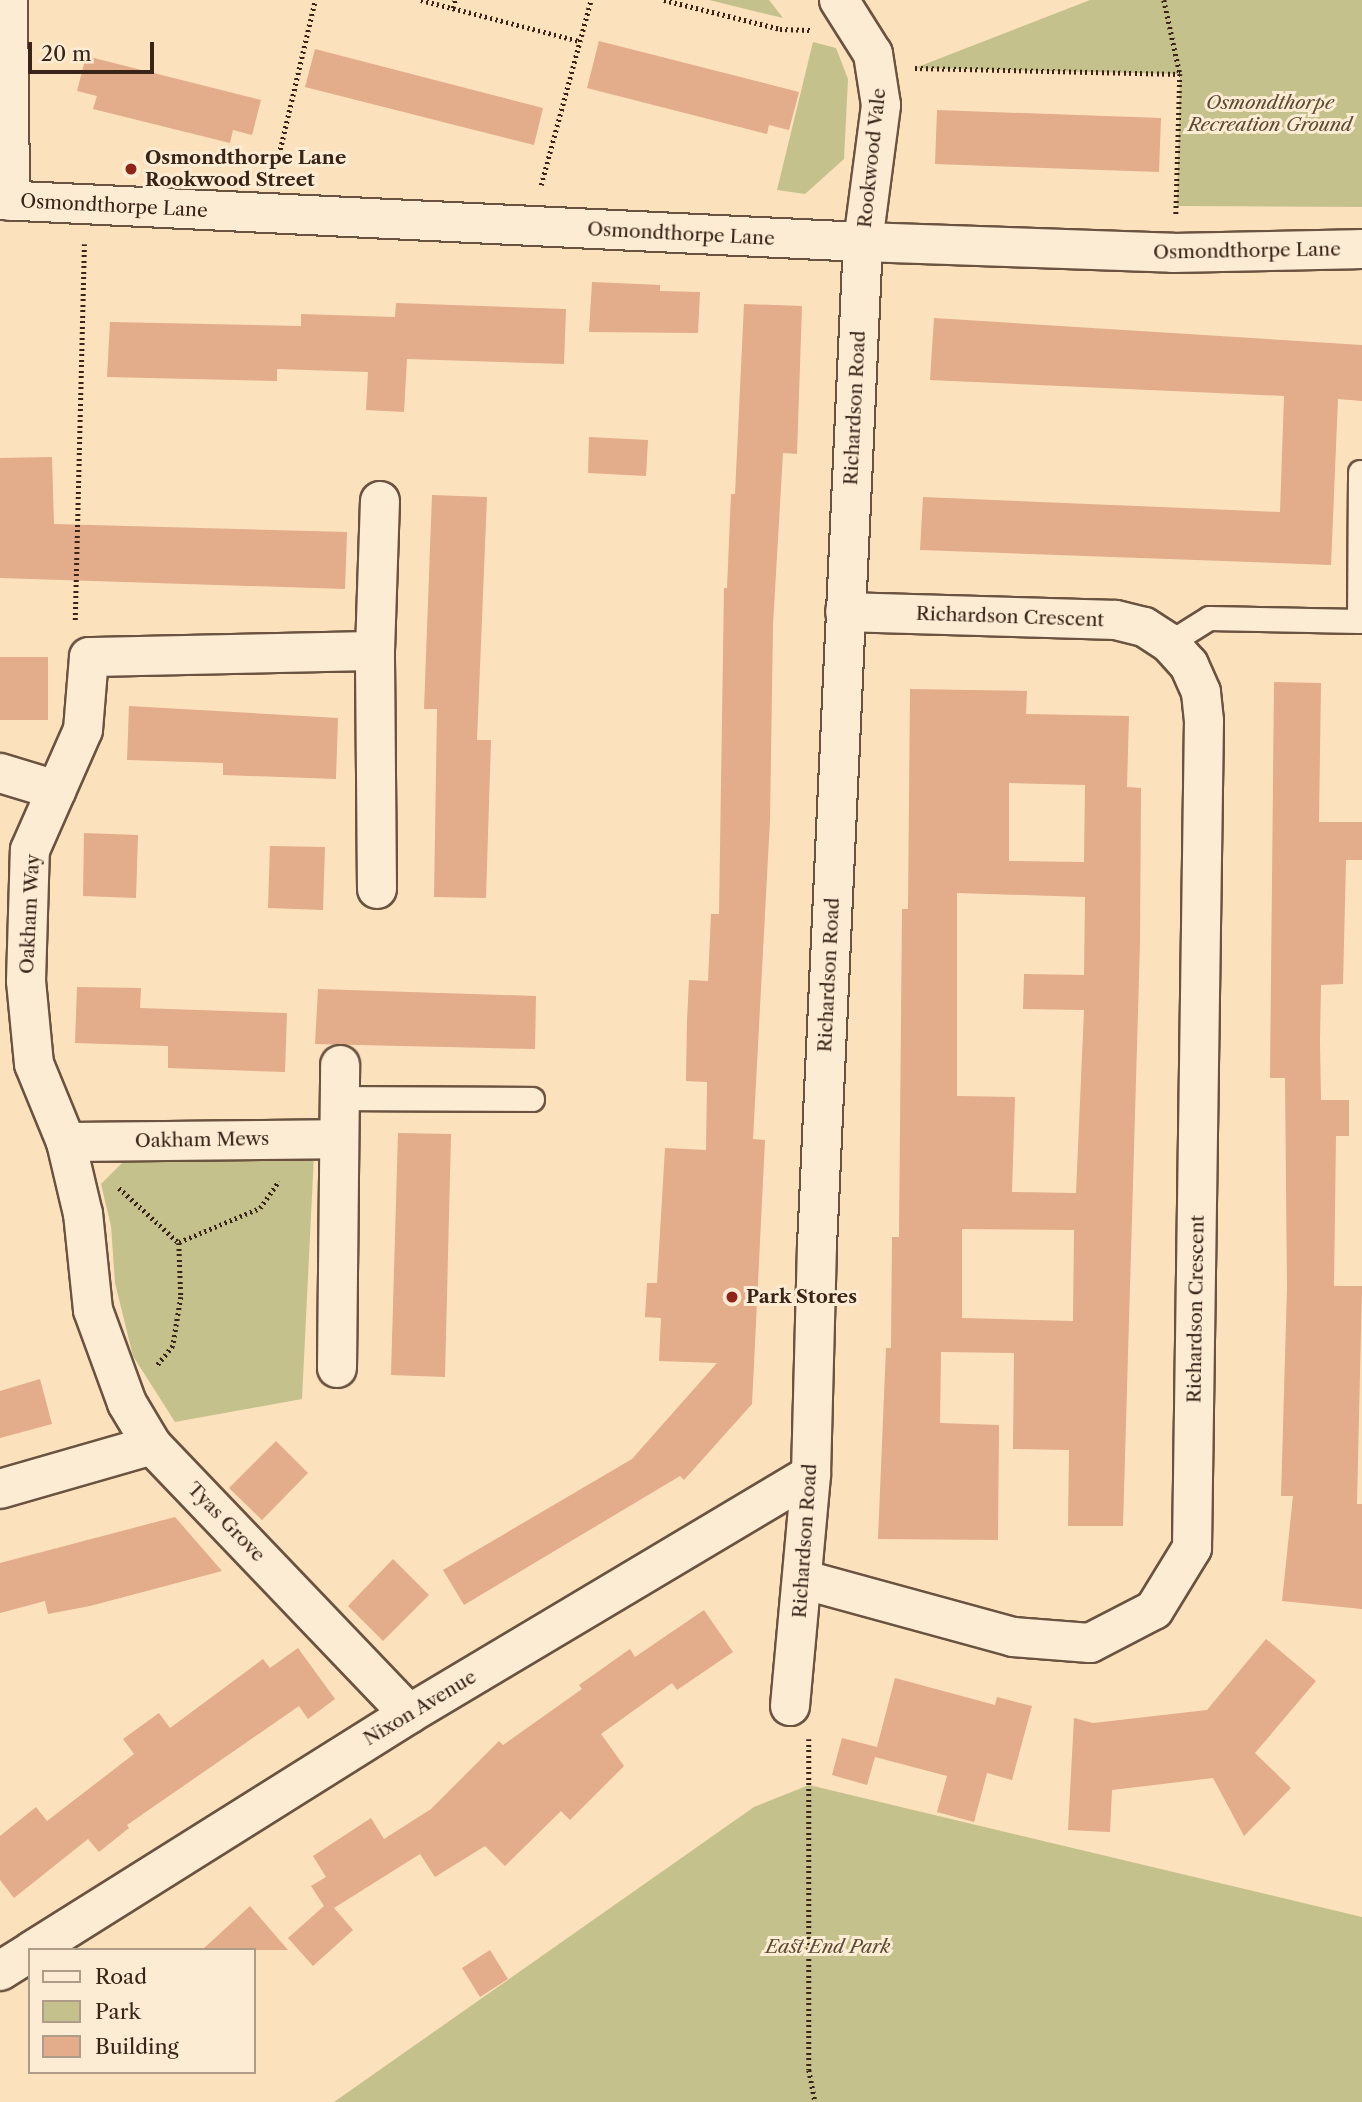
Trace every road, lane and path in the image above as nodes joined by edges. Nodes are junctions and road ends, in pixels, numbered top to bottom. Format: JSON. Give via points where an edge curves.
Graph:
{"nodes":[{"id":1,"x":8,"y":0,"type":"edge"},
{"id":2,"x":315,"y":0,"type":"edge"},
{"id":3,"x":421,"y":0,"type":"edge"},
{"id":4,"x":455,"y":0,"type":"edge"},
{"id":5,"x":591,"y":0,"type":"edge"},
{"id":6,"x":664,"y":0,"type":"edge"},
{"id":7,"x":839,"y":0,"type":"edge"},
{"id":8,"x":1164,"y":0,"type":"edge"},
{"id":9,"x":453,"y":8,"type":"junction"},
{"id":10,"x":860,"y":31,"type":"junction"},
{"id":11,"x":580,"y":41,"type":"junction"},
{"id":12,"x":878,"y":67,"type":"junction"},
{"id":13,"x":1180,"y":74,"type":"junction"},
{"id":14,"x":5,"y":201,"type":"edge"},
{"id":15,"x":85,"y":205,"type":"junction"},
{"id":16,"x":265,"y":213,"type":"junction"},
{"id":17,"x":529,"y":226,"type":"junction"},
{"id":18,"x":863,"y":242,"type":"junction"},
{"id":19,"x":1362,"y":249,"type":"edge"},
{"id":20,"x":1173,"y":253,"type":"junction"},
{"id":21,"x":1360,"y":472,"type":"edge"},
{"id":22,"x":380,"y":501,"type":"dead end"},
{"id":23,"x":845,"y":612,"type":"junction"},
{"id":24,"x":1169,"y":643,"type":"junction"},
{"id":25,"x":375,"y":651,"type":"junction"},
{"id":26,"x":89,"y":657,"type":"junction"},
{"id":27,"x":0,"y":774,"type":"edge"},
{"id":28,"x":56,"y":790,"type":"junction"},
{"id":29,"x":377,"y":889,"type":"dead end"},
{"id":30,"x":339,"y":1082,"type":"joint"},
{"id":31,"x":531,"y":1098,"type":"dead end"},
{"id":32,"x":338,"y":1139,"type":"junction"},
{"id":33,"x":66,"y":1142,"type":"junction"},
{"id":34,"x":282,"y":1176,"type":"dead end"},
{"id":35,"x":179,"y":1242,"type":"junction"},
{"id":36,"x":337,"y":1368,"type":"dead end"},
{"id":37,"x":127,"y":1403,"type":"junction"},
{"id":38,"x":152,"y":1445,"type":"junction"},
{"id":39,"x":811,"y":1474,"type":"junction"},
{"id":40,"x":0,"y":1489,"type":"edge"},
{"id":41,"x":805,"y":1580,"type":"junction"},
{"id":42,"x":790,"y":1706,"type":"joint"},
{"id":43,"x":409,"y":1714,"type":"junction"},
{"id":44,"x":37,"y":1948,"type":"edge"},
{"id":45,"x":28,"y":1954,"type":"edge"},
{"id":46,"x":0,"y":1971,"type":"edge"},
{"id":47,"x":815,"y":2102,"type":"edge"}],
"edges":[{"from":1,"to":14,"type":"street"},
{"from":2,"to":16,"type":"path"},
{"from":3,"to":9,"type":"path"},
{"from":4,"to":9,"type":"path"},
{"from":5,"to":11,"type":"path"},
{"from":6,"to":10,"type":"path","via":[[780,29]]},
{"from":7,"to":10,"type":"street","name":"Rookwood Vale"},
{"from":8,"to":13,"type":"path"},
{"from":9,"to":11,"type":"path"},
{"from":10,"to":12,"type":"street","name":"Rookwood Vale"},
{"from":11,"to":17,"type":"path"},
{"from":12,"to":13,"type":"path"},
{"from":12,"to":18,"type":"street","name":"Rookwood Vale","via":[[881,106]]},
{"from":13,"to":20,"type":"path"},
{"from":14,"to":15,"type":"street","name":"Osmondthorpe Lane"},
{"from":15,"to":16,"type":"street","name":"Osmondthorpe Lane"},
{"from":15,"to":26,"type":"path","via":[[75,630]]},
{"from":16,"to":17,"type":"street","name":"Osmondthorpe Lane"},
{"from":17,"to":18,"type":"street","name":"Osmondthorpe Lane"},
{"from":18,"to":20,"type":"street","name":"Osmondthorpe Lane"},
{"from":18,"to":23,"type":"street","name":"Richardson Road"},
{"from":19,"to":20,"type":"street","name":"Osmondthorpe Lane"},
{"from":21,"to":24,"type":"lane","via":[[1359,621],[1209,618]]},
{"from":22,"to":25,"type":"street"},
{"from":23,"to":24,"type":"street","name":"Richardson Crescent","via":[[1115,620],[1143,627]]},
{"from":23,"to":39,"type":"street","name":"Richardson Road"},
{"from":24,"to":41,"type":"street","name":"Richardson Crescent","via":[[1189,665],[1200,691],[1204,721],[1192,1548],[1154,1610],[1090,1643],[1013,1637]]},
{"from":25,"to":26,"type":"street"},
{"from":25,"to":29,"type":"street"},
{"from":26,"to":28,"type":"street","name":"Oakham Way","via":[[83,730]]},
{"from":27,"to":28,"type":"street"},
{"from":28,"to":33,"type":"street","name":"Oakham Way","via":[[30,850],[26,981],[34,1064]]},
{"from":30,"to":31,"type":"lane"},
{"from":30,"to":32,"type":"street"},
{"from":32,"to":33,"type":"street","name":"Oakham Mews"},
{"from":32,"to":36,"type":"street"},
{"from":33,"to":35,"type":"path"},
{"from":33,"to":37,"type":"street","name":"Oakham Way","via":[[83,1214],[93,1310]]},
{"from":34,"to":35,"type":"path","via":[[260,1208]]},
{"from":35,"to":37,"type":"path","via":[[181,1297],[173,1346]]},
{"from":37,"to":38,"type":"street","name":"Oakham Way"},
{"from":38,"to":40,"type":"street"},
{"from":38,"to":43,"type":"street","name":"Tyas Grove"},
{"from":39,"to":41,"type":"street","name":"Richardson Road"},
{"from":39,"to":43,"type":"street","name":"Nixon Avenue"},
{"from":41,"to":42,"type":"street","name":"Richardson Road"},
{"from":42,"to":47,"type":"path","via":[[809,1709],[809,2070]]},
{"from":43,"to":44,"type":"street","name":"Nixon Avenue"},
{"from":45,"to":46,"type":"street","name":"Nixon Avenue"}]}
